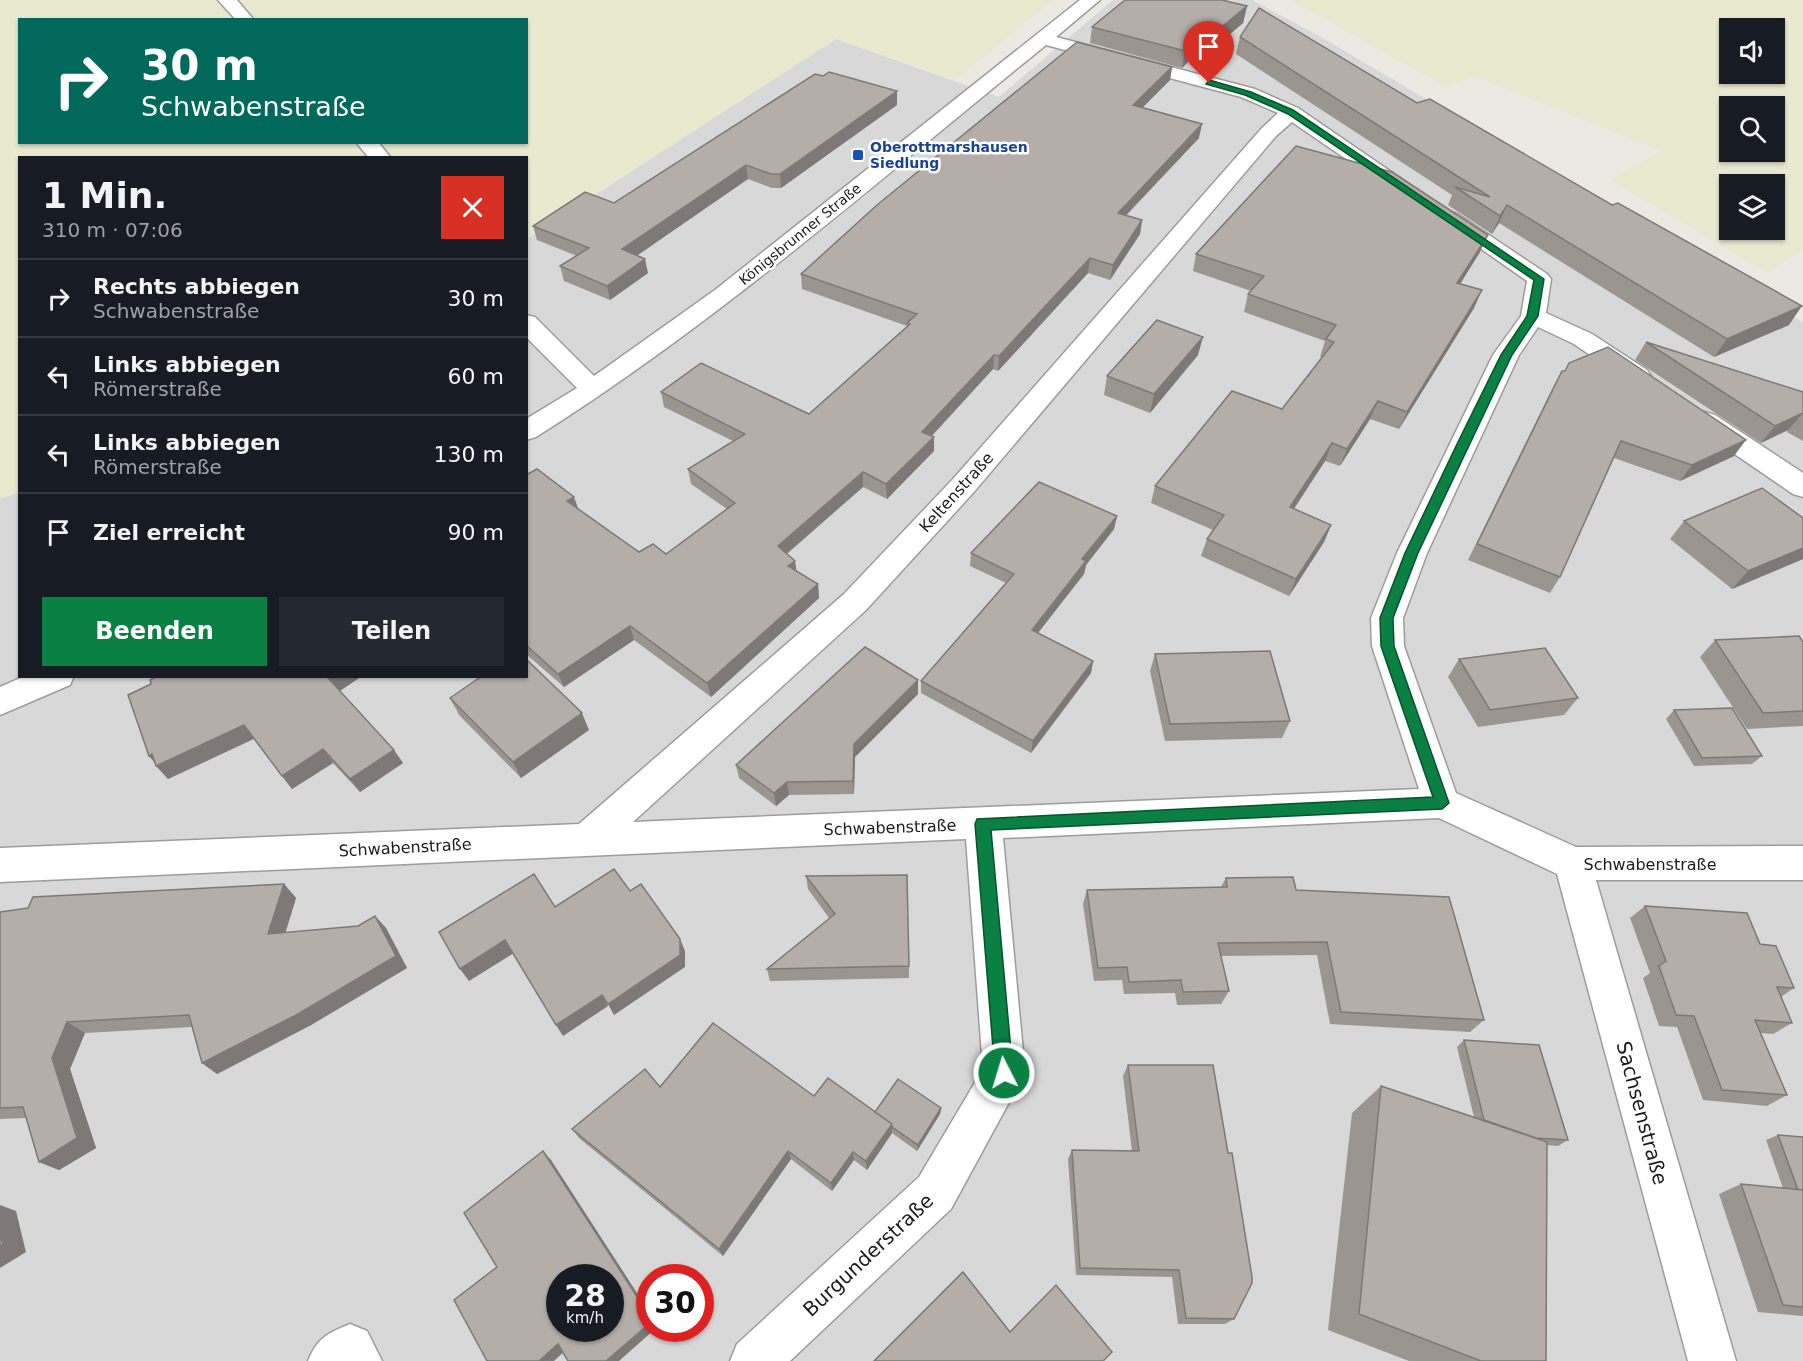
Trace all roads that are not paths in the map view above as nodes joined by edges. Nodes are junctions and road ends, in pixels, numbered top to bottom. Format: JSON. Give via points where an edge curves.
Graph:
{"nodes":[{"id":1,"x":227,"y":0,"type":"edge"},
{"id":2,"x":1091,"y":0,"type":"edge"},
{"id":3,"x":244,"y":18,"type":"edge"},
{"id":4,"x":1043,"y":39,"type":"junction"},
{"id":5,"x":1290,"y":112,"type":"junction"},
{"id":6,"x":368,"y":144,"type":"edge"},
{"id":7,"x":379,"y":156,"type":"edge"},
{"id":8,"x":1533,"y":316,"type":"junction"},
{"id":9,"x":528,"y":324,"type":"edge"},
{"id":10,"x":594,"y":388,"type":"junction"},
{"id":11,"x":1660,"y":390,"type":"edge"},
{"id":12,"x":1688,"y":410,"type":"edge"},
{"id":13,"x":528,"y":430,"type":"edge"},
{"id":14,"x":1803,"y":487,"type":"edge"},
{"id":15,"x":54,"y":678,"type":"edge"},
{"id":16,"x":0,"y":702,"type":"edge"},
{"id":17,"x":1442,"y":803,"type":"junction"},
{"id":18,"x":983,"y":824,"type":"junction"},
{"id":19,"x":588,"y":839,"type":"junction"},
{"id":20,"x":1803,"y":863,"type":"edge"},
{"id":21,"x":1574,"y":864,"type":"junction"},
{"id":22,"x":0,"y":865,"type":"edge"},
{"id":23,"x":332,"y":1361,"type":"edge"},
{"id":24,"x":358,"y":1361,"type":"edge"},
{"id":25,"x":754,"y":1361,"type":"edge"},
{"id":26,"x":1712,"y":1361,"type":"edge"}],
"edges":[{"from":1,"to":3,"type":"street"},
{"from":2,"to":4,"type":"street","name":"Königsbrunner Straße"},
{"from":4,"to":5,"type":"street","via":[[1248,93]]},
{"from":4,"to":10,"type":"street","name":"Königsbrunner Straße","via":[[723,295]]},
{"from":5,"to":8,"type":"street","via":[[1539,279]]},
{"from":5,"to":19,"type":"street","name":"Keltenstraße","via":[[963,486],[855,602]]},
{"from":6,"to":7,"type":"street"},
{"from":8,"to":11,"type":"street","via":[[1583,339]]},
{"from":8,"to":17,"type":"street","via":[[1506,355],[1468,432],[1412,553],[1387,618],[1388,646]]},
{"from":9,"to":10,"type":"street","via":[[575,374]]},
{"from":10,"to":13,"type":"street","name":"Königsbrunner Straße"},
{"from":12,"to":14,"type":"street"},
{"from":15,"to":16,"type":"street"},
{"from":17,"to":18,"type":"street","name":"Schwabenstraße"},
{"from":17,"to":21,"type":"street","name":"Schwabenstraße"},
{"from":18,"to":19,"type":"street","name":"Schwabenstraße"},
{"from":18,"to":25,"type":"street","name":"Burgunderstraße","via":[[1004,1073],[935,1193]]},
{"from":19,"to":22,"type":"street","name":"Schwabenstraße"},
{"from":20,"to":21,"type":"street","name":"Schwabenstraße"},
{"from":21,"to":26,"type":"street","name":"Sachsenstraße"},
{"from":23,"to":24,"type":"street","via":[[350,1348]]}]}
